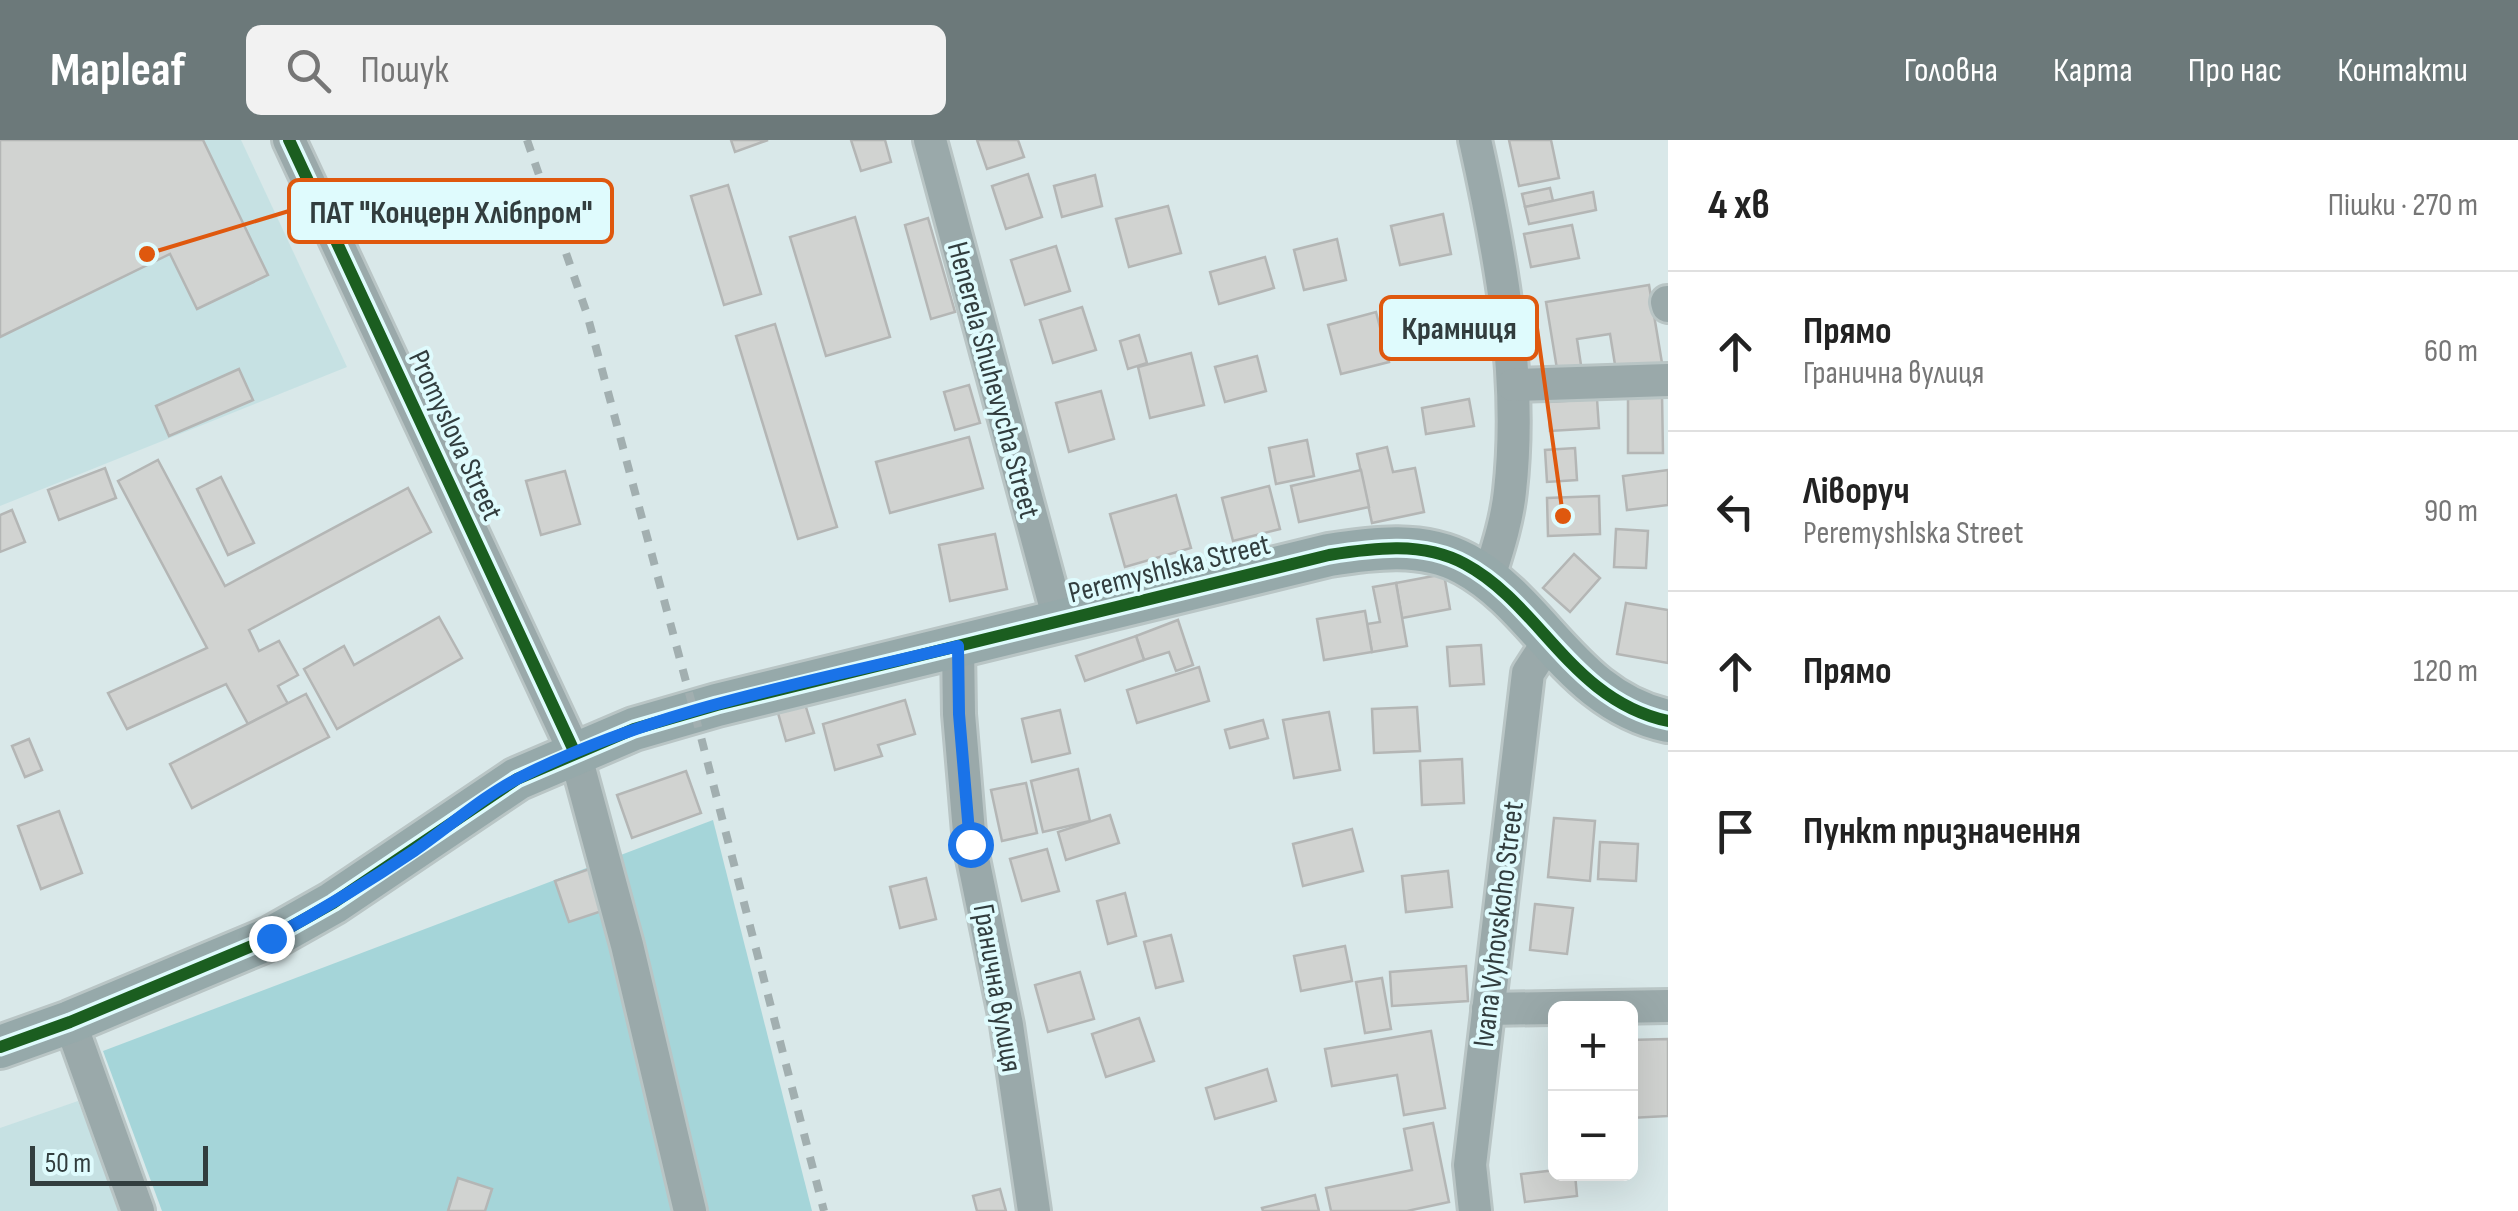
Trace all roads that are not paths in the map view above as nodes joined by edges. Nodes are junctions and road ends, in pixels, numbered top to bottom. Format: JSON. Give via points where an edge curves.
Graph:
{"nodes":[{"id":1,"x":289,"y":140,"type":"edge"},
{"id":2,"x":930,"y":140,"type":"edge"},
{"id":3,"x":1475,"y":140,"type":"edge"},
{"id":4,"x":1668,"y":380,"type":"edge"},
{"id":5,"x":1513,"y":386,"type":"junction"},
{"id":6,"x":1488,"y":580,"type":"junction"},
{"id":7,"x":1059,"y":620,"type":"junction"},
{"id":8,"x":1548,"y":642,"type":"junction"},
{"id":9,"x":958,"y":646,"type":"junction"},
{"id":10,"x":1668,"y":722,"type":"edge"},
{"id":11,"x":575,"y":753,"type":"junction"},
{"id":12,"x":1668,"y":1006,"type":"edge"},
{"id":13,"x":1488,"y":1009,"type":"junction"},
{"id":14,"x":70,"y":1022,"type":"junction"},
{"id":15,"x":0,"y":1046,"type":"edge"},
{"id":16,"x":138,"y":1211,"type":"edge"},
{"id":17,"x":690,"y":1211,"type":"edge"},
{"id":18,"x":1034,"y":1211,"type":"edge"},
{"id":19,"x":1475,"y":1211,"type":"edge"}],
"edges":[{"from":1,"to":11,"type":"street","name":"Promyslova Street"},
{"from":2,"to":7,"type":"street","name":"Henerela Shuhevycha Street"},
{"from":3,"to":5,"type":"street"},
{"from":4,"to":5,"type":"street"},
{"from":5,"to":6,"type":"street","via":[[1510,492]]},
{"from":6,"to":7,"type":"main road","name":"Peremyshlska Street","via":[[1435,554],[1372,548]]},
{"from":6,"to":8,"type":"main road","name":"Peremyshlska Street"},
{"from":7,"to":9,"type":"main road","name":"Peremyshlska Street"},
{"from":8,"to":10,"type":"main road","name":"Peremyshlska Street","via":[[1594,686]]},
{"from":8,"to":13,"type":"street","name":"Ivana Vyhovskoho Street","via":[[1528,674]]},
{"from":9,"to":11,"type":"main road","name":"Peremyshlska Street","via":[[634,729]]},
{"from":9,"to":18,"type":"street","name":"Гранична вулиця","via":[[970,844],[1007,1025]]},
{"from":11,"to":14,"type":"main road","name":"Peremyshlska Street","via":[[518,778],[333,904],[271,938]]},
{"from":11,"to":17,"type":"street","name":"Promyslova Street"},
{"from":12,"to":13,"type":"street"},
{"from":13,"to":19,"type":"street","name":"Ivana Vyhovskoho Street","via":[[1470,1165]]},
{"from":14,"to":15,"type":"main road","name":"Peremyshlska Street"},
{"from":14,"to":16,"type":"street"}]}
